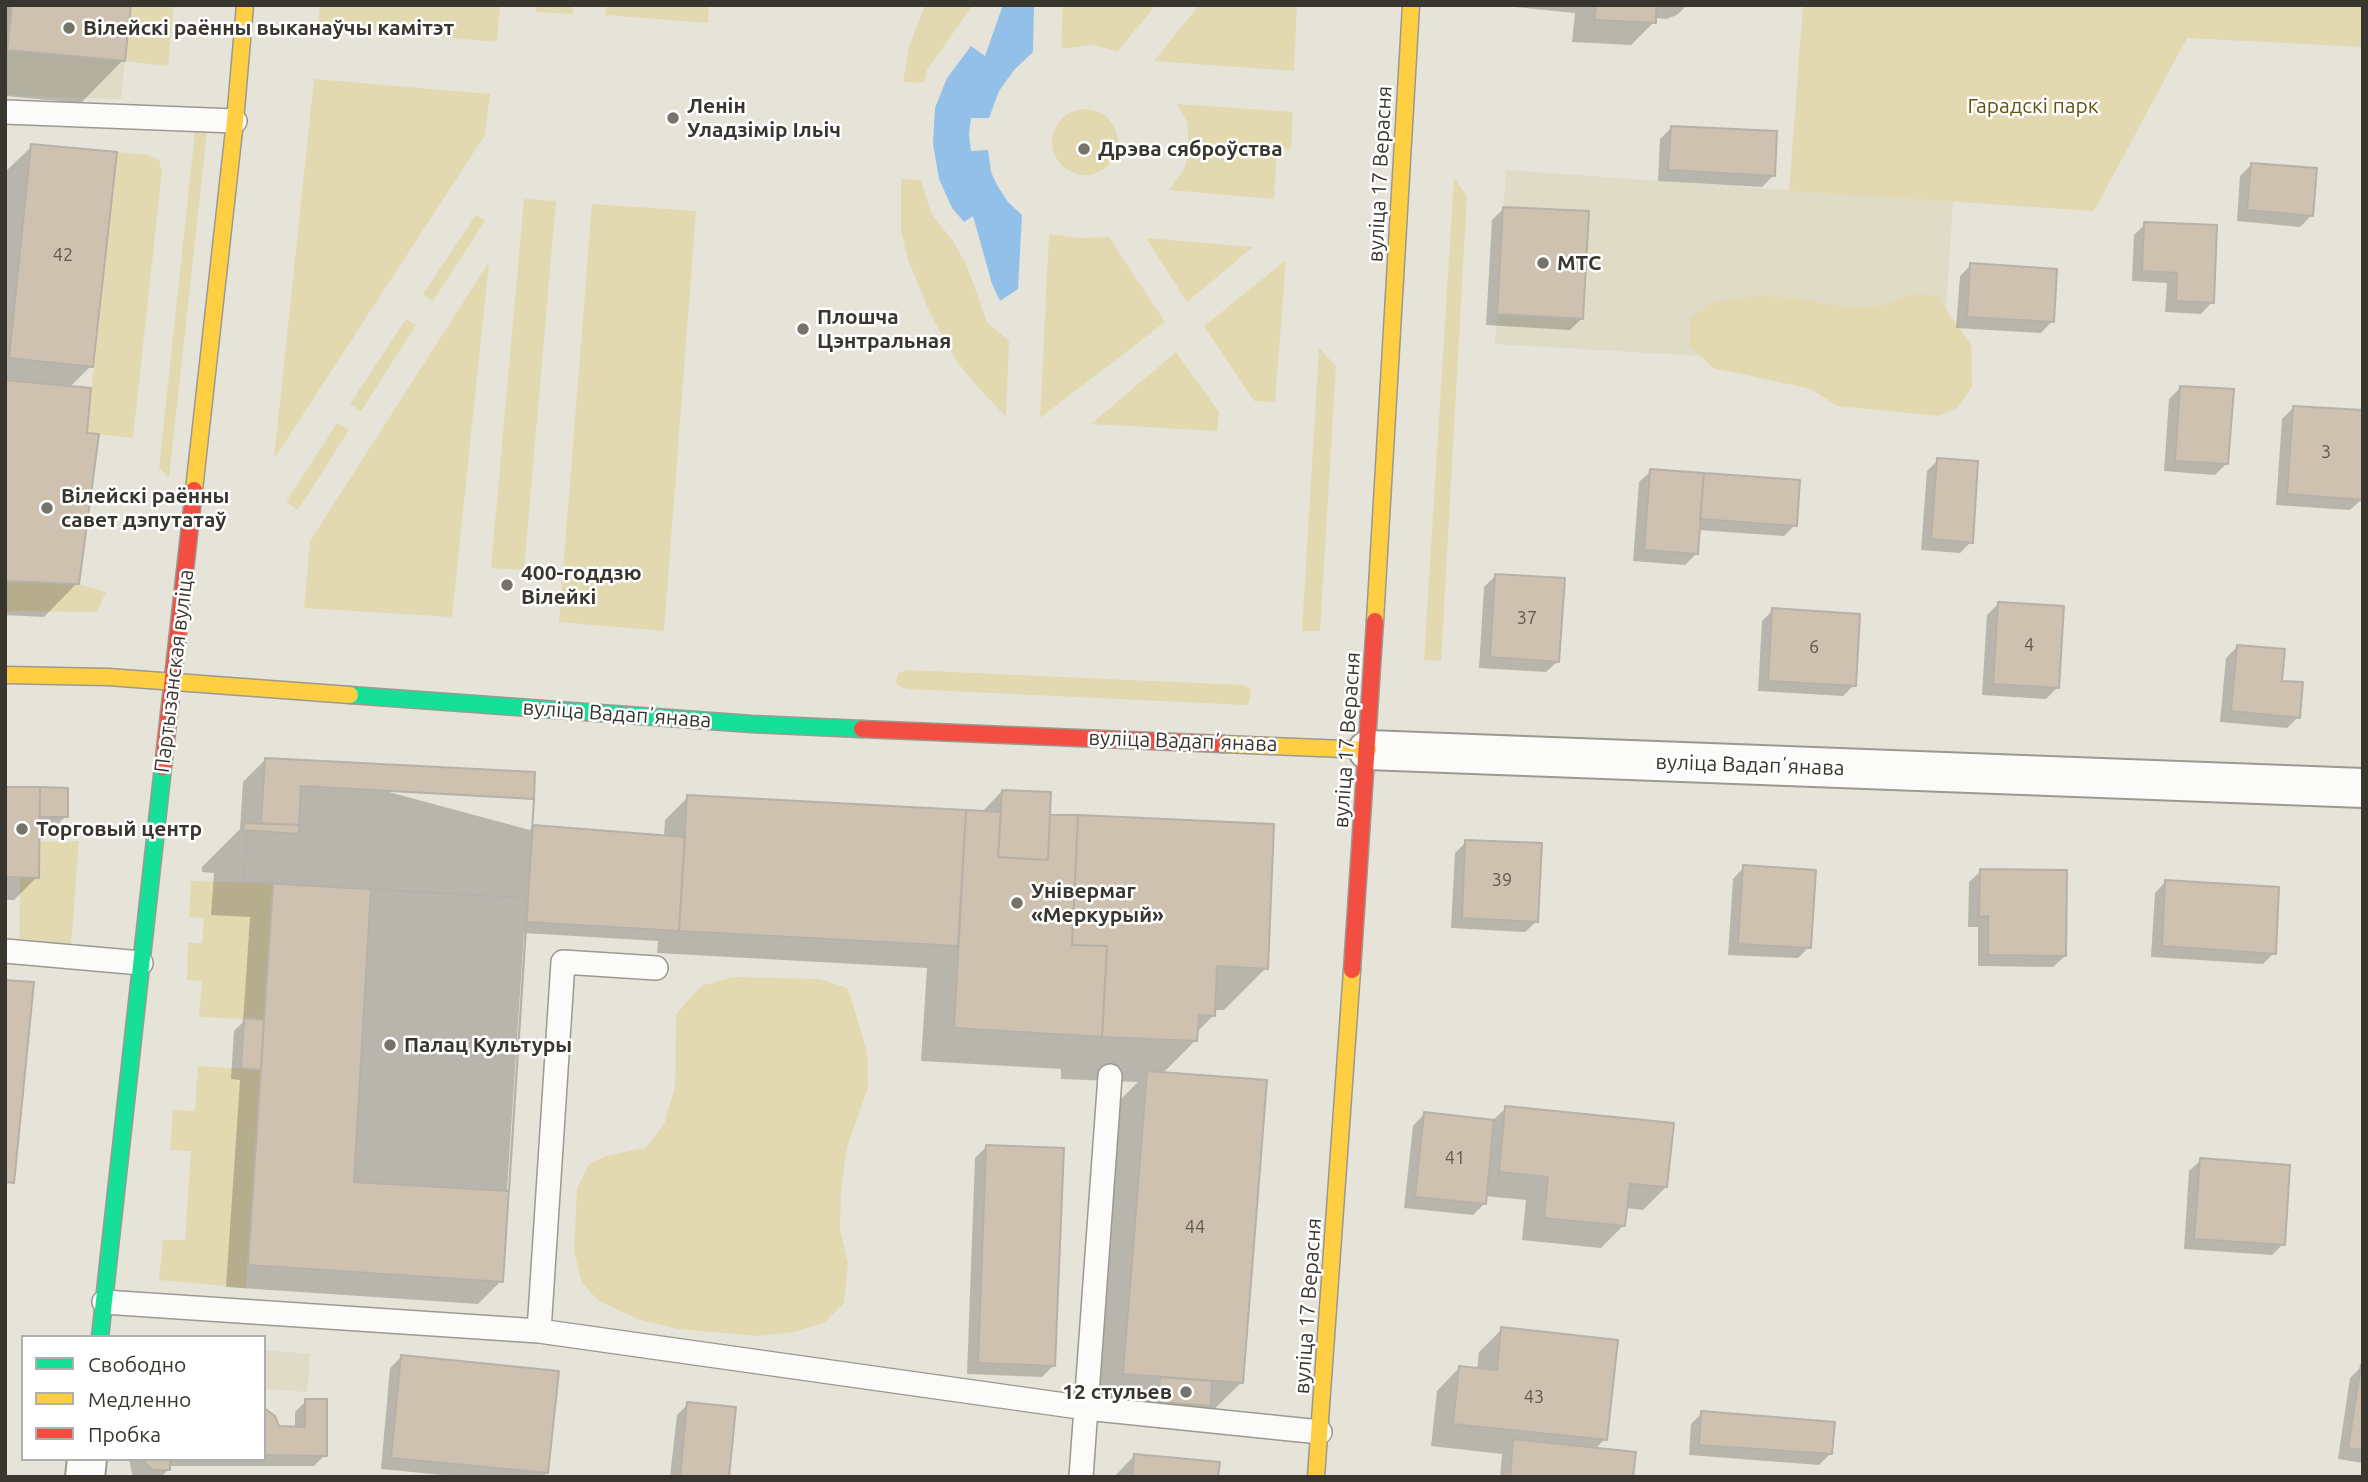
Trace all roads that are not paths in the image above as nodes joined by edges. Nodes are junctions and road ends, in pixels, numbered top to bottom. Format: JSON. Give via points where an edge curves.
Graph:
{"nodes":[{"id":1,"x":245,"y":5,"type":"edge"},
{"id":2,"x":1411,"y":5,"type":"edge"},
{"id":3,"x":5,"y":112,"type":"edge"},
{"id":4,"x":235,"y":121,"type":"junction"},
{"id":5,"x":5,"y":675,"type":"edge"},
{"id":6,"x":172,"y":682,"type":"junction"},
{"id":7,"x":1368,"y":750,"type":"junction"},
{"id":8,"x":2363,"y":788,"type":"edge"},
{"id":9,"x":5,"y":951,"type":"edge"},
{"id":10,"x":141,"y":963,"type":"junction"},
{"id":11,"x":656,"y":968,"type":"dead end"},
{"id":12,"x":1110,"y":1076,"type":"dead end"},
{"id":13,"x":104,"y":1302,"type":"junction"},
{"id":14,"x":539,"y":1331,"type":"junction"},
{"id":15,"x":100,"y":1335,"type":"edge"},
{"id":16,"x":1086,"y":1408,"type":"junction"},
{"id":17,"x":1320,"y":1432,"type":"junction"},
{"id":18,"x":1081,"y":1477,"type":"edge"},
{"id":19,"x":1316,"y":1477,"type":"edge"}],
"edges":[{"from":1,"to":4,"type":"street","name":"Партызанская вуліца"},
{"from":2,"to":7,"type":"street","name":"вуліца 17 Верасня"},
{"from":3,"to":4,"type":"lane"},
{"from":4,"to":6,"type":"street","name":"Партызанская вуліца"},
{"from":5,"to":6,"type":"street","name":"вуліца Вадапʼянава"},
{"from":6,"to":7,"type":"street","name":"вуліца Вадапʼянава","via":[[752,724]]},
{"from":6,"to":10,"type":"street","name":"Партызанская вуліца"},
{"from":7,"to":8,"type":"street","name":"вуліца Вадапʼянава"},
{"from":7,"to":17,"type":"street","name":"вуліца 17 Верасня"},
{"from":9,"to":10,"type":"lane"},
{"from":10,"to":13,"type":"street","name":"Партызанская вуліца"},
{"from":11,"to":14,"type":"lane","via":[[563,962]]},
{"from":12,"to":16,"type":"lane"},
{"from":13,"to":14,"type":"lane"},
{"from":13,"to":15,"type":"street","name":"Партызанская вуліца"},
{"from":14,"to":16,"type":"lane"},
{"from":16,"to":17,"type":"lane"},
{"from":16,"to":18,"type":"lane"},
{"from":17,"to":19,"type":"street","name":"вуліца 17 Верасня"}]}
